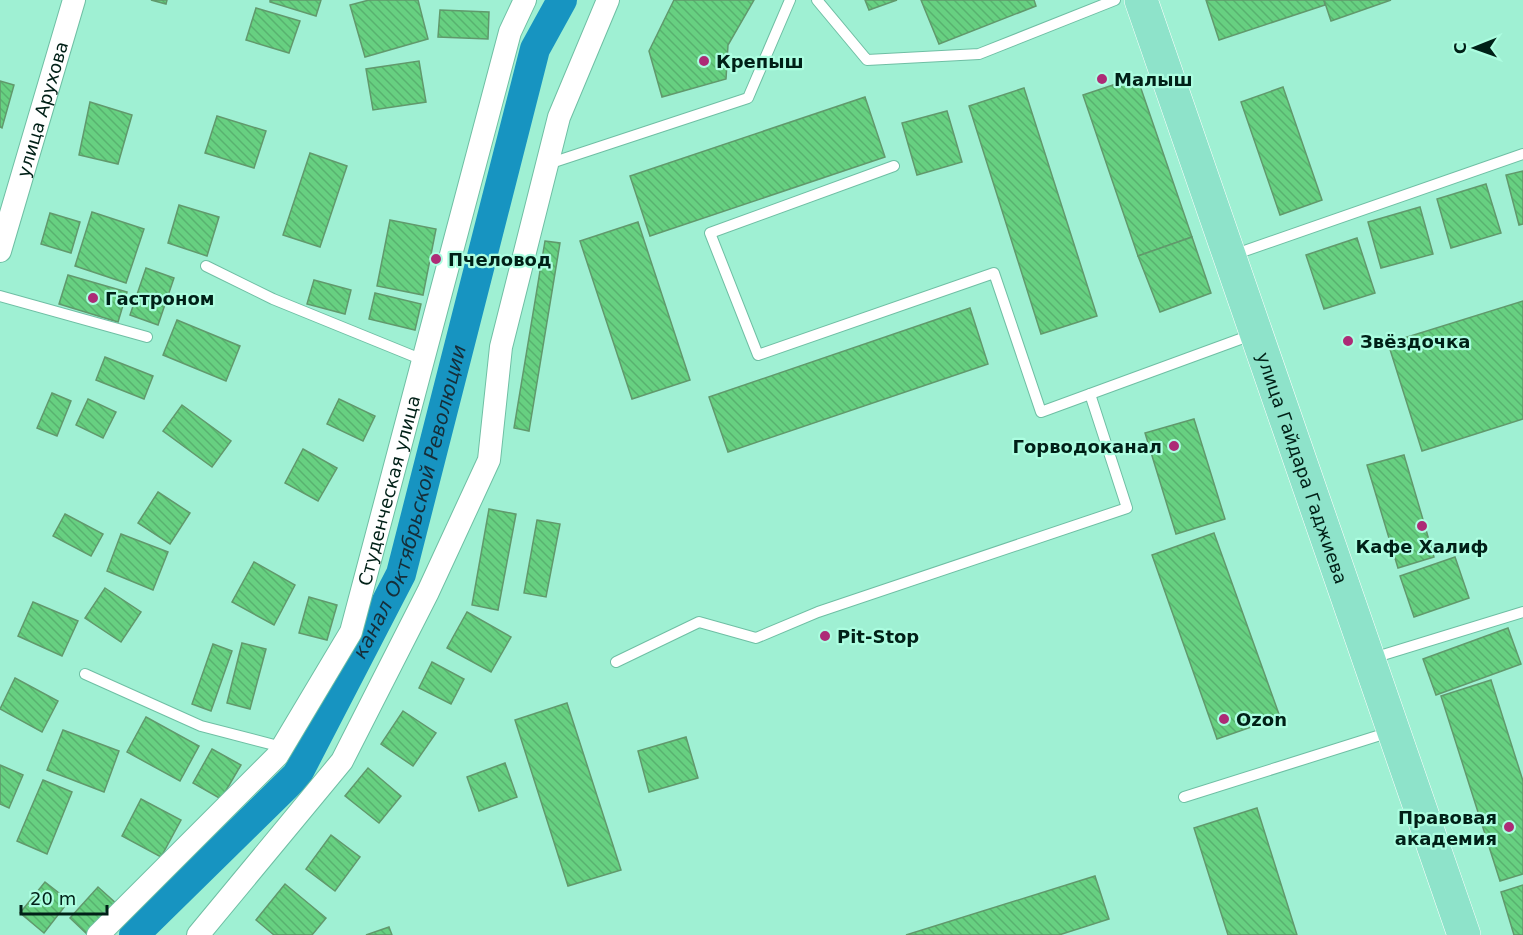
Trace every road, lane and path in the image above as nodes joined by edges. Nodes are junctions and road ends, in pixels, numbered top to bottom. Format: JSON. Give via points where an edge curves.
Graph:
{"nodes":[{"id":1,"x":74,"y":0,"type":"edge"},
{"id":2,"x":525,"y":0,"type":"edge"},
{"id":3,"x":608,"y":0,"type":"edge"},
{"id":4,"x":790,"y":0,"type":"edge"},
{"id":5,"x":817,"y":0,"type":"edge"},
{"id":6,"x":1115,"y":0,"type":"edge"},
{"id":7,"x":1141,"y":0,"type":"edge"},
{"id":8,"x":1150,"y":0,"type":"edge"},
{"id":9,"x":1523,"y":154,"type":"edge"},
{"id":10,"x":547,"y":164,"type":"junction"},
{"id":11,"x":894,"y":166,"type":"dead end"},
{"id":12,"x":0,"y":251,"type":"edge"},
{"id":13,"x":1233,"y":255,"type":"junction"},
{"id":14,"x":206,"y":266,"type":"dead end"},
{"id":15,"x":0,"y":296,"type":"edge"},
{"id":16,"x":1260,"y":332,"type":"junction"},
{"id":17,"x":147,"y":336,"type":"dead end"},
{"id":18,"x":423,"y":360,"type":"junction"},
{"id":19,"x":1090,"y":394,"type":"junction"},
{"id":20,"x":1523,"y":612,"type":"edge"},
{"id":21,"x":1374,"y":658,"type":"junction"},
{"id":22,"x":616,"y":662,"type":"dead end"},
{"id":23,"x":85,"y":674,"type":"dead end"},
{"id":24,"x":1399,"y":729,"type":"junction"},
{"id":25,"x":282,"y":747,"type":"junction"},
{"id":26,"x":1184,"y":797,"type":"dead end"},
{"id":27,"x":98,"y":935,"type":"edge"},
{"id":28,"x":198,"y":935,"type":"edge"},
{"id":29,"x":1464,"y":935,"type":"edge"},
{"id":30,"x":1471,"y":935,"type":"edge"}],
"edges":[{"from":1,"to":12,"type":"street","name":"улица Арухова"},
{"from":2,"to":18,"type":"street","name":"Студенческая улица","via":[[510,32]]},
{"from":3,"to":10,"type":"street","via":[[559,117]]},
{"from":4,"to":10,"type":"lane","via":[[748,98]]},
{"from":5,"to":6,"type":"lane","via":[[867,60],[979,54]]},
{"from":7,"to":13,"type":"main road","name":"улица Гайдара Гаджиева"},
{"from":8,"to":13,"type":"main road","name":"улица Гайдара Гаджиева"},
{"from":9,"to":13,"type":"lane"},
{"from":10,"to":28,"type":"street","via":[[501,347],[489,460],[428,592],[342,761]]},
{"from":11,"to":19,"type":"lane","via":[[710,232],[758,355],[994,273],[1041,412]]},
{"from":13,"to":16,"type":"main road","name":"улица Гайдара Гаджиева"},
{"from":14,"to":18,"type":"lane"},
{"from":15,"to":17,"type":"lane"},
{"from":16,"to":19,"type":"lane"},
{"from":16,"to":21,"type":"main road","name":"улица Гайдара Гаджиева"},
{"from":18,"to":25,"type":"street","name":"Студенческая улица","via":[[351,632]]},
{"from":19,"to":22,"type":"lane","via":[[1127,508],[818,612],[756,638],[699,622]]},
{"from":20,"to":21,"type":"lane"},
{"from":21,"to":24,"type":"main road","name":"улица Гайдара Гаджиева"},
{"from":23,"to":25,"type":"lane","via":[[201,726]]},
{"from":24,"to":26,"type":"lane"},
{"from":24,"to":29,"type":"main road","name":"улица Гайдара Гаджиева"},
{"from":24,"to":30,"type":"main road","name":"улица Гайдара Гаджиева"},
{"from":25,"to":27,"type":"street","name":"Студенческая улица"}]}
